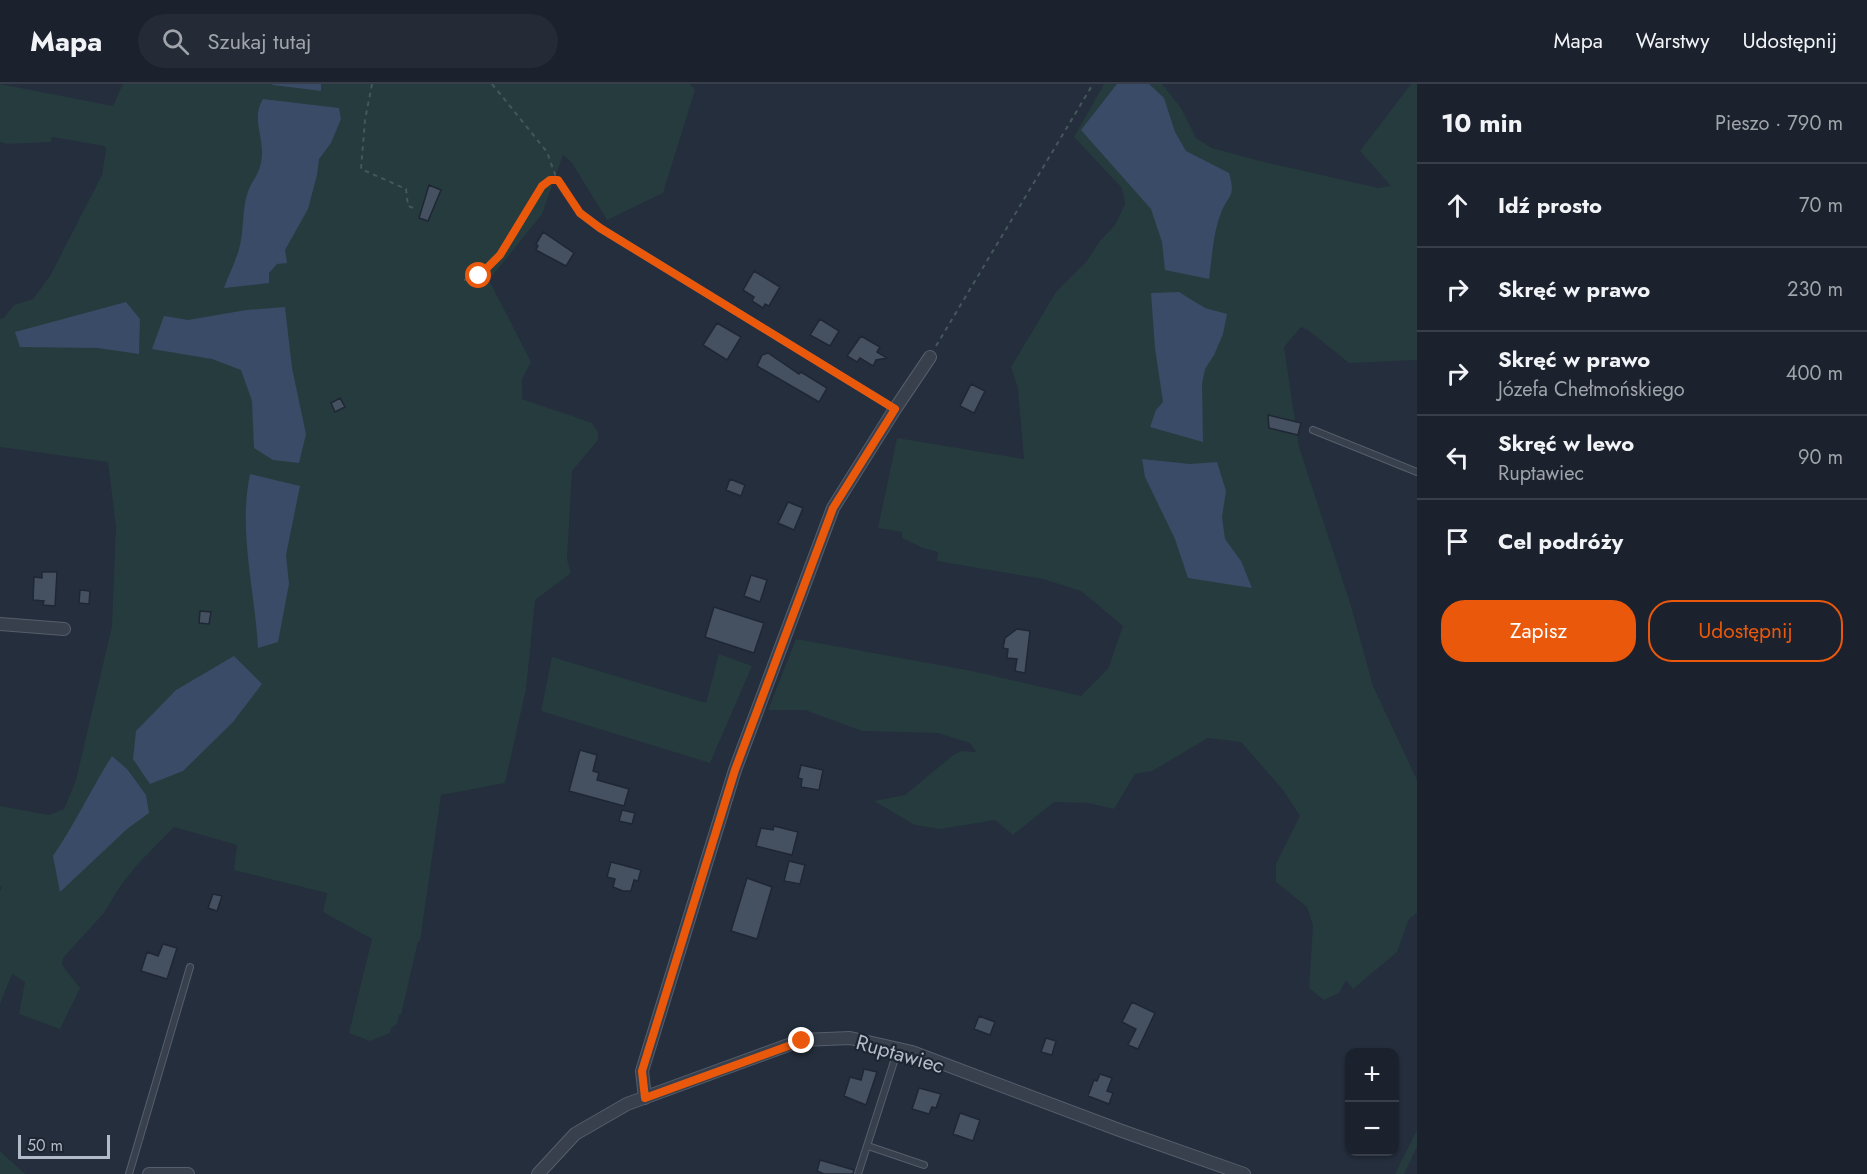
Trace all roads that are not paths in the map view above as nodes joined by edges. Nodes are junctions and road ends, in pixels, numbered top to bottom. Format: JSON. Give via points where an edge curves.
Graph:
{"nodes":[{"id":1,"x":580,"y":213,"type":"road end"},
{"id":2,"x":929,"y":358,"type":"road end"},
{"id":3,"x":895,"y":409,"type":"junction"},
{"id":4,"x":1313,"y":430,"type":"dead end"},
{"id":5,"x":1417,"y":472,"type":"edge"},
{"id":6,"x":0,"y":624,"type":"edge"},
{"id":7,"x":64,"y":629,"type":"dead end"},
{"id":8,"x":190,"y":967,"type":"dead end"},
{"id":9,"x":898,"y":1049,"type":"junction"},
{"id":10,"x":645,"y":1098,"type":"junction"},
{"id":11,"x":868,"y":1146,"type":"junction"},
{"id":12,"x":924,"y":1165,"type":"dead end"},
{"id":13,"x":129,"y":1174,"type":"edge"},
{"id":14,"x":149,"y":1174,"type":"edge"},
{"id":15,"x":188,"y":1174,"type":"edge"},
{"id":16,"x":538,"y":1174,"type":"edge"},
{"id":17,"x":858,"y":1174,"type":"edge"},
{"id":18,"x":1244,"y":1174,"type":"edge"}],
"edges":[{"from":1,"to":3,"type":"lane"},
{"from":2,"to":3,"type":"street"},
{"from":3,"to":10,"type":"street","via":[[833,508],[735,770],[642,1071]]},
{"from":4,"to":5,"type":"lane"},
{"from":6,"to":7,"type":"street"},
{"from":8,"to":13,"type":"lane"},
{"from":9,"to":10,"type":"street","name":"Ruptawiec","via":[[850,1038],[802,1041]]},
{"from":9,"to":11,"type":"lane"},
{"from":9,"to":18,"type":"street","name":"Ruptawiec"},
{"from":10,"to":16,"type":"street","name":"Ruptawiec","via":[[575,1134]]},
{"from":11,"to":12,"type":"lane"},
{"from":11,"to":17,"type":"lane"},
{"from":14,"to":15,"type":"street"}]}
